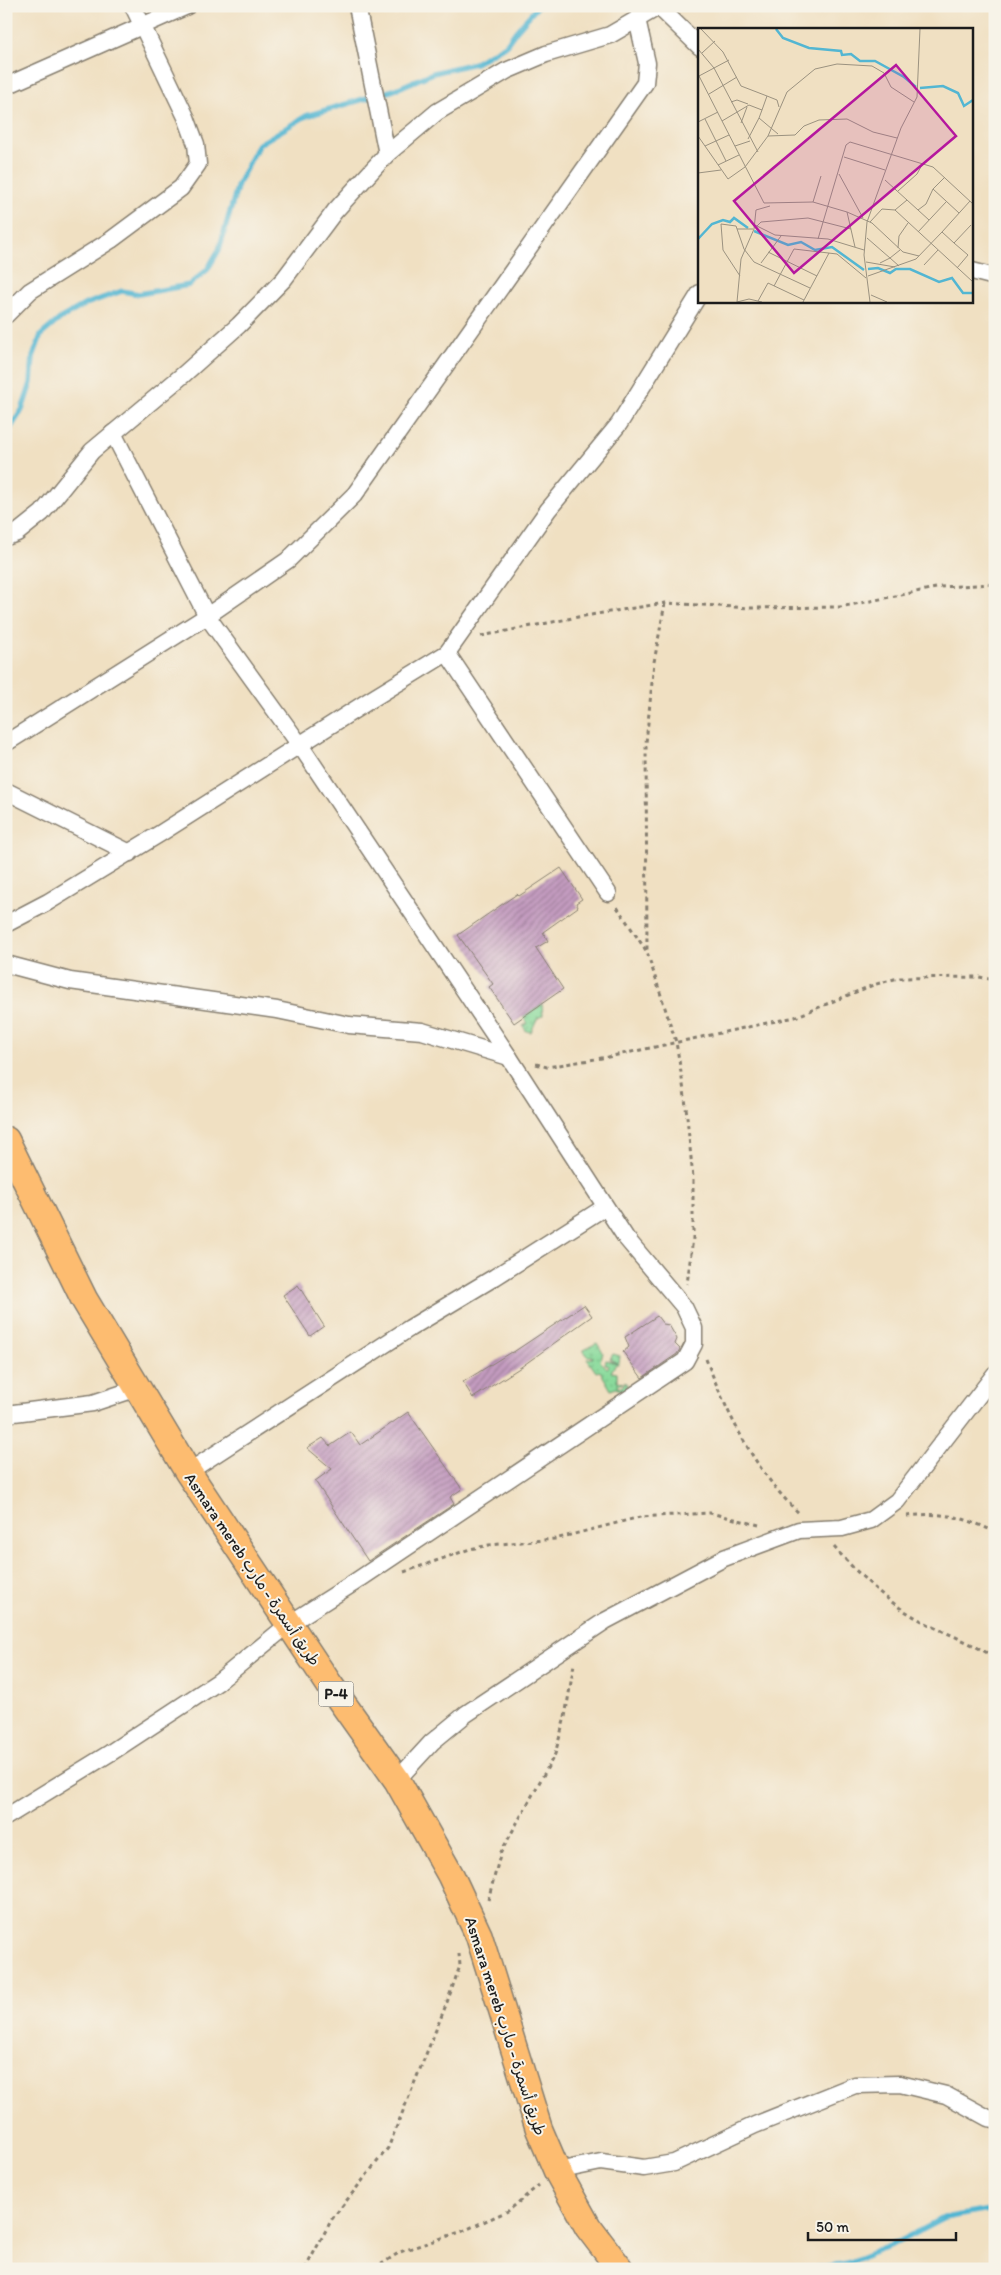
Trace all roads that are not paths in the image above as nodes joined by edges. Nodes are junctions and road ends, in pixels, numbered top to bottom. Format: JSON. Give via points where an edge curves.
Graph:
{"nodes":[{"id":1,"x":132,"y":6,"type":"edge"},
{"id":2,"x":187,"y":6,"type":"edge"},
{"id":3,"x":357,"y":6,"type":"edge"},
{"id":4,"x":658,"y":6,"type":"edge"},
{"id":5,"x":637,"y":20,"type":"junction"},
{"id":6,"x":141,"y":26,"type":"junction"},
{"id":7,"x":698,"y":45,"type":"edge"},
{"id":8,"x":6,"y":86,"type":"edge"},
{"id":9,"x":387,"y":154,"type":"junction"},
{"id":10,"x":974,"y":272,"type":"edge"},
{"id":11,"x":995,"y":277,"type":"edge"},
{"id":12,"x":698,"y":296,"type":"edge"},
{"id":13,"x":6,"y":314,"type":"edge"},
{"id":14,"x":113,"y":433,"type":"junction"},
{"id":15,"x":6,"y":537,"type":"edge"},
{"id":16,"x":207,"y":616,"type":"junction"},
{"id":17,"x":452,"y":647,"type":"junction"},
{"id":18,"x":6,"y":743,"type":"edge"},
{"id":19,"x":300,"y":745,"type":"junction"},
{"id":20,"x":6,"y":791,"type":"edge"},
{"id":21,"x":130,"y":853,"type":"junction"},
{"id":22,"x":608,"y":893,"type":"road end"},
{"id":23,"x":6,"y":924,"type":"edge"},
{"id":24,"x":6,"y":964,"type":"edge"},
{"id":25,"x":509,"y":1057,"type":"junction"},
{"id":26,"x":6,"y":1140,"type":"edge"},
{"id":27,"x":605,"y":1207,"type":"junction"},
{"id":28,"x":995,"y":1374,"type":"edge"},
{"id":29,"x":138,"y":1388,"type":"junction"},
{"id":30,"x":6,"y":1414,"type":"edge"},
{"id":31,"x":188,"y":1472,"type":"junction"},
{"id":32,"x":289,"y":1624,"type":"junction"},
{"id":33,"x":396,"y":1780,"type":"junction"},
{"id":34,"x":8,"y":1814,"type":"edge"},
{"id":35,"x":995,"y":2119,"type":"edge"},
{"id":36,"x":557,"y":2171,"type":"junction"},
{"id":37,"x":620,"y":2269,"type":"edge"}],
"edges":[{"from":1,"to":6,"type":"street"},
{"from":2,"to":6,"type":"street"},
{"from":3,"to":9,"type":"street"},
{"from":4,"to":5,"type":"street"},
{"from":4,"to":7,"type":"street"},
{"from":5,"to":9,"type":"street","via":[[610,35],[546,54],[506,72],[437,112]]},
{"from":5,"to":16,"type":"street","via":[[647,63],[645,83],[355,494],[288,560]]},
{"from":6,"to":8,"type":"street"},
{"from":6,"to":13,"type":"street","via":[[186,117],[196,144],[198,164],[181,188],[111,240],[30,291]]},
{"from":9,"to":14,"type":"street","via":[[335,211],[284,279],[190,369]]},
{"from":10,"to":11,"type":"street"},
{"from":12,"to":17,"type":"street","via":[[619,424],[548,510]]},
{"from":14,"to":15,"type":"street","via":[[92,452],[42,513],[17,533]]},
{"from":14,"to":16,"type":"street"},
{"from":16,"to":18,"type":"street"},
{"from":16,"to":19,"type":"street"},
{"from":17,"to":19,"type":"street"},
{"from":17,"to":22,"type":"street"},
{"from":19,"to":21,"type":"street"},
{"from":19,"to":25,"type":"street"},
{"from":20,"to":21,"type":"street"},
{"from":21,"to":23,"type":"street"},
{"from":24,"to":25,"type":"street","via":[[70,981],[277,1010],[349,1024],[422,1031]]},
{"from":25,"to":27,"type":"street"},
{"from":26,"to":29,"type":"highway","name":"Asmara mereb طريق أسمرة - مارب","number":"P-4","via":[[84,1299]]},
{"from":27,"to":31,"type":"street"},
{"from":27,"to":32,"type":"street","via":[[626,1238],[684,1307],[694,1328],[694,1344],[685,1361]]},
{"from":28,"to":33,"type":"street","via":[[897,1501],[871,1520],[842,1528],[799,1530],[724,1558],[605,1621],[466,1714],[432,1742]]},
{"from":29,"to":30,"type":"street","via":[[93,1404]]},
{"from":29,"to":31,"type":"highway","name":"Asmara mereb طريق أسمرة - مارب","number":"P-4"},
{"from":31,"to":32,"type":"highway","name":"Asmara mereb طريق أسمرة - مارب","number":"P-4"},
{"from":32,"to":33,"type":"highway","name":"Asmara mereb طريق أسمرة - مارب","number":"P-4"},
{"from":32,"to":34,"type":"street","via":[[218,1682]]},
{"from":33,"to":36,"type":"highway","name":"Asmara mereb طريق أسمرة - مارب","number":"P-4","via":[[451,1876],[469,1942]]},
{"from":35,"to":36,"type":"street","via":[[946,2095],[900,2084],[855,2084],[674,2163],[644,2168],[601,2162]]},
{"from":36,"to":37,"type":"highway","name":"Asmara mereb طريق أسمرة - مارب","number":"P-4","via":[[588,2227]]}]}
